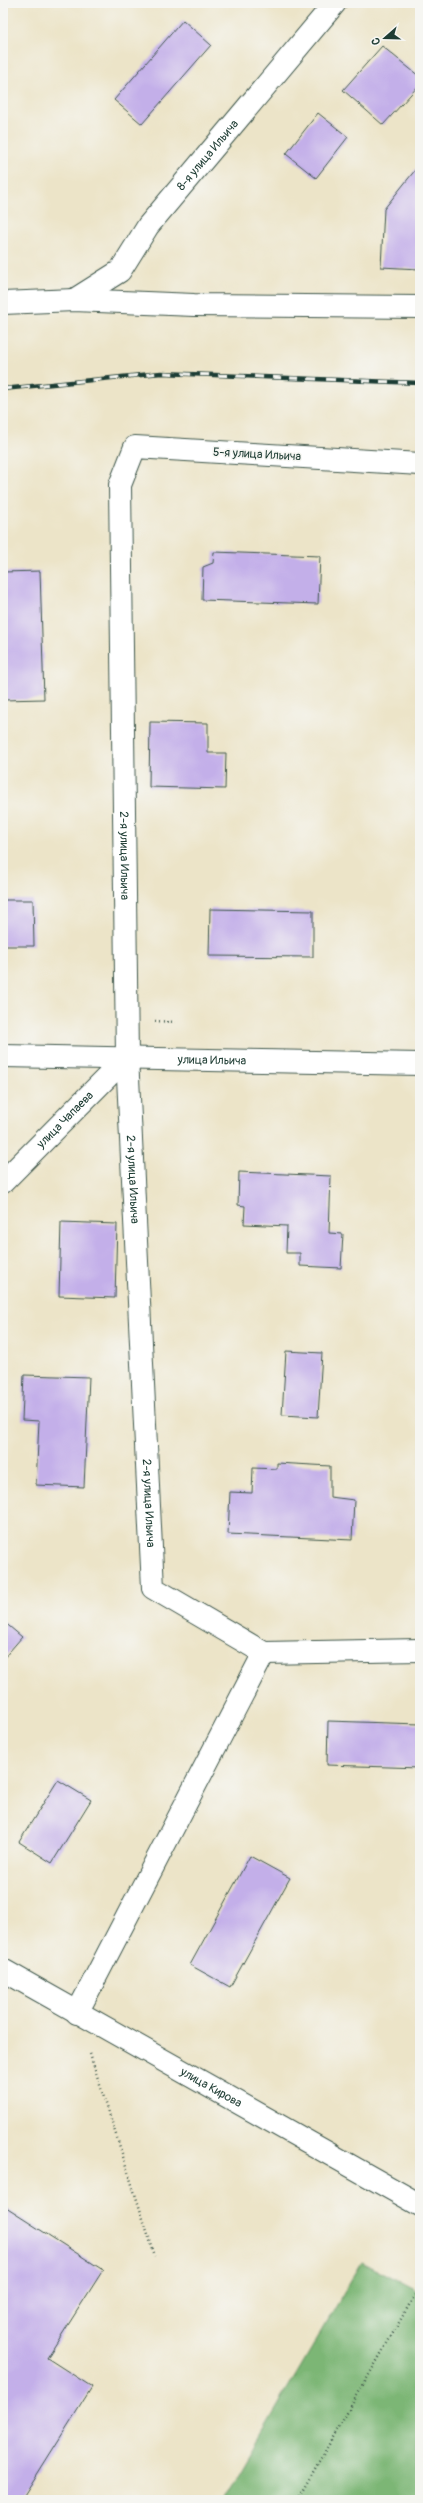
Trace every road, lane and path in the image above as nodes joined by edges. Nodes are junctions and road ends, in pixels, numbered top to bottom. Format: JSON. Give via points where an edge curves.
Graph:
{"nodes":[{"id":1,"x":335,"y":3,"type":"edge"},
{"id":2,"x":74,"y":300,"type":"junction"},
{"id":3,"x":3,"y":303,"type":"edge"},
{"id":4,"x":420,"y":307,"type":"edge"},
{"id":5,"x":420,"y":464,"type":"edge"},
{"id":6,"x":120,"y":485,"type":"joint"},
{"id":7,"x":3,"y":1056,"type":"edge"},
{"id":8,"x":127,"y":1057,"type":"junction"},
{"id":9,"x":420,"y":1064,"type":"edge"},
{"id":10,"x":3,"y":1182,"type":"edge"},
{"id":11,"x":420,"y":1650,"type":"edge"},
{"id":12,"x":264,"y":1653,"type":"junction"},
{"id":13,"x":3,"y":1970,"type":"edge"},
{"id":14,"x":77,"y":2013,"type":"junction"},
{"id":15,"x":420,"y":2205,"type":"edge"},
{"id":16,"x":155,"y":2256,"type":"dead end"},
{"id":17,"x":420,"y":2286,"type":"edge"},
{"id":18,"x":297,"y":2500,"type":"edge"}],
"edges":[{"from":1,"to":2,"type":"street","name":"8-я улица Ильича","via":[[148,226],[120,271]]},
{"from":2,"to":3,"type":"street"},
{"from":2,"to":4,"type":"street","via":[[194,305]]},
{"from":5,"to":6,"type":"street","name":"5-я улица Ильича","via":[[135,447]]},
{"from":6,"to":8,"type":"street","name":"2-я улица Ильича"},
{"from":7,"to":8,"type":"street","name":"улица Ильича"},
{"from":8,"to":9,"type":"street","name":"улица Ильича"},
{"from":8,"to":10,"type":"street","name":"улица Чапаева"},
{"from":8,"to":12,"type":"street","name":"2-я улица Ильича","via":[[153,1588]]},
{"from":11,"to":12,"type":"street"},
{"from":12,"to":14,"type":"street"},
{"from":13,"to":14,"type":"street","name":"улица Кирова"},
{"from":14,"to":15,"type":"street","name":"улица Кирова"},
{"from":14,"to":16,"type":"path"},
{"from":17,"to":18,"type":"path"}]}
